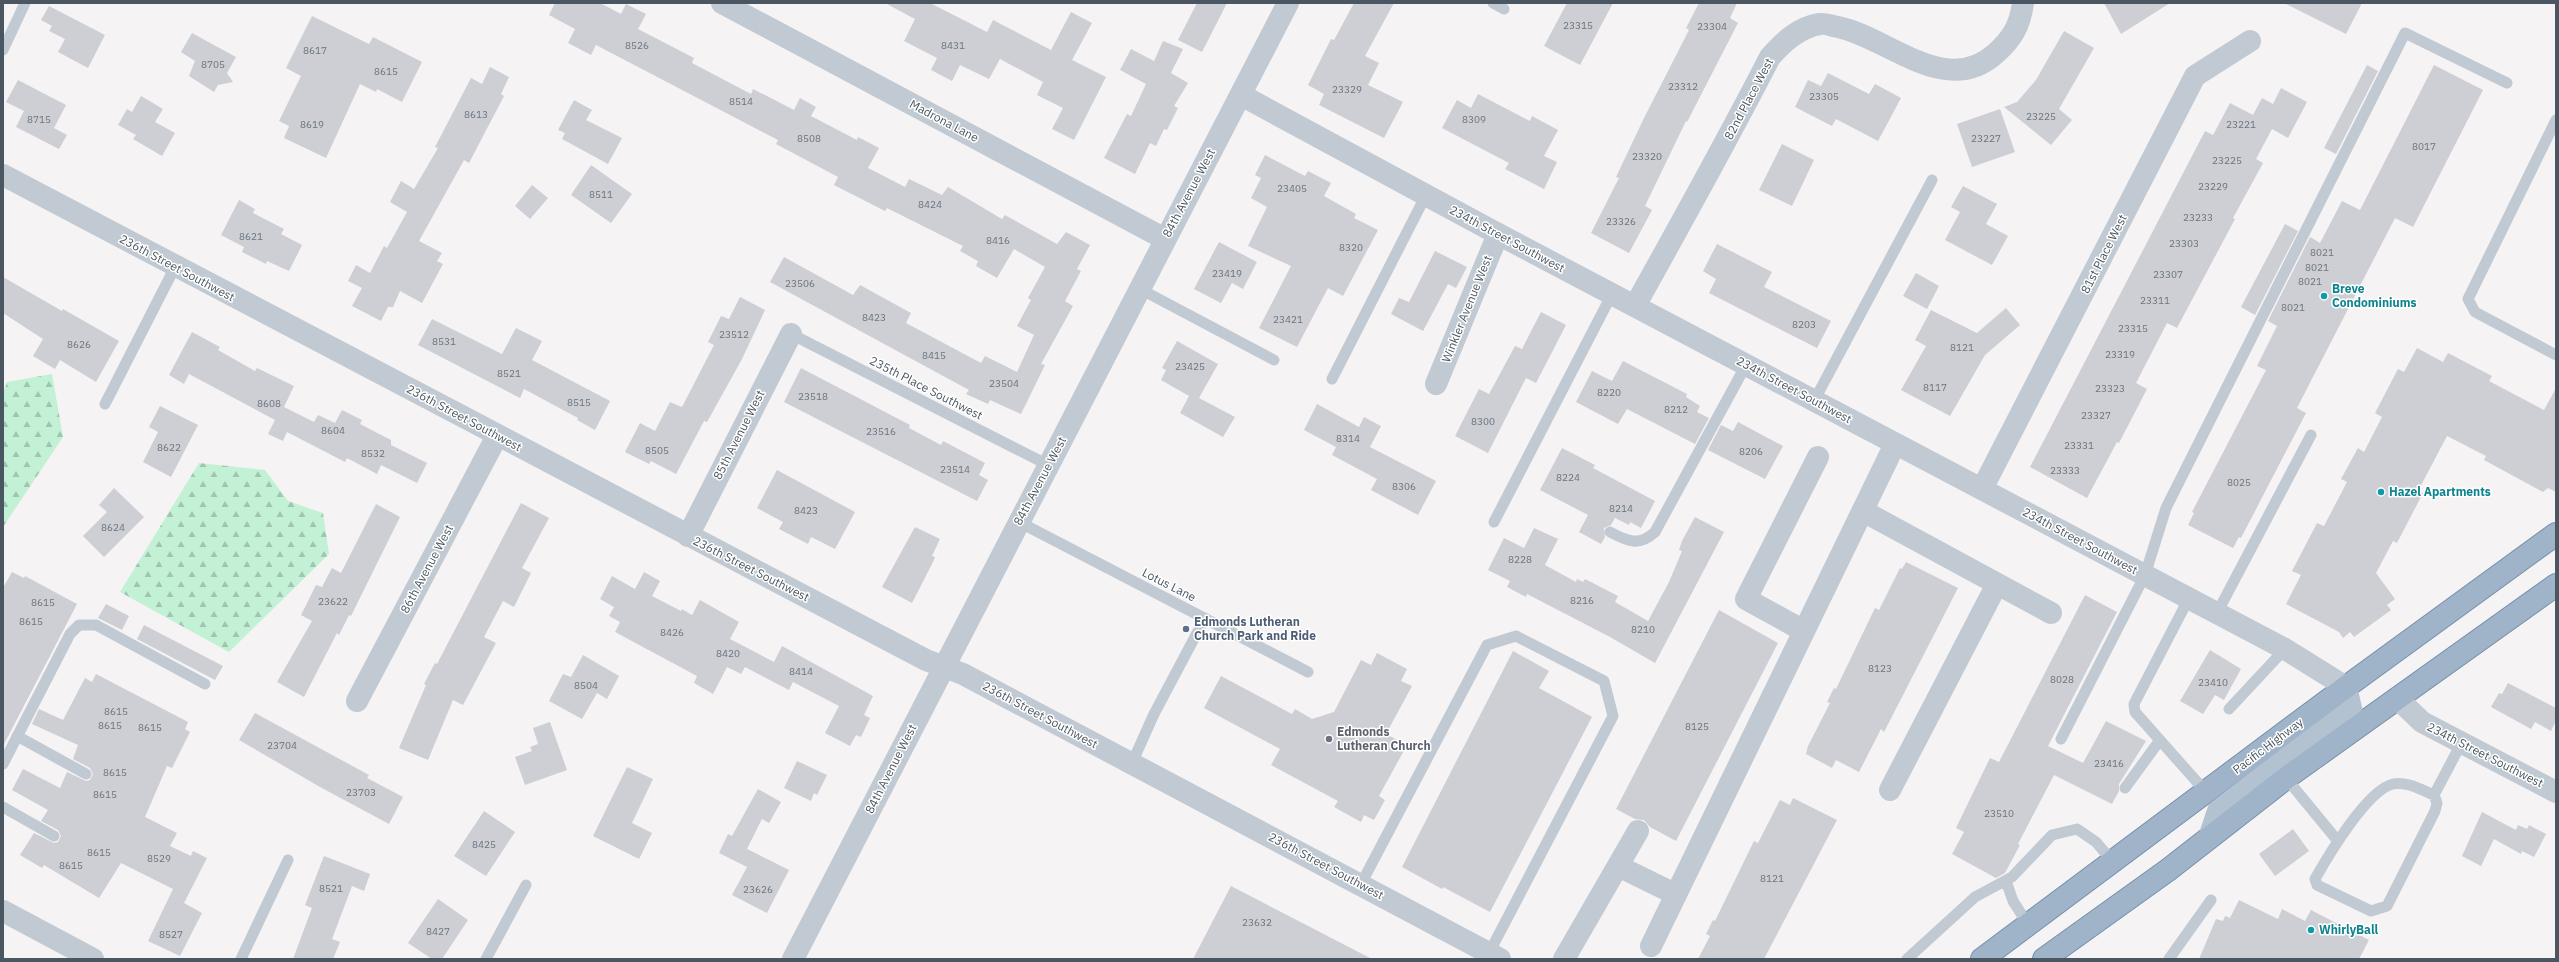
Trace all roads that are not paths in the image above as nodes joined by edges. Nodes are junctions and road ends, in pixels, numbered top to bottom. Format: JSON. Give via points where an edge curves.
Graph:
{"nodes":[{"id":1,"x":25,"y":3,"type":"edge"},
{"id":2,"x":722,"y":3,"type":"edge"},
{"id":3,"x":1288,"y":3,"type":"edge"},
{"id":4,"x":1493,"y":3,"type":"edge"},
{"id":5,"x":2024,"y":3,"type":"edge"},
{"id":6,"x":1504,"y":9,"type":"dead end"},
{"id":7,"x":2250,"y":41,"type":"dead end"},
{"id":8,"x":3,"y":50,"type":"edge"},
{"id":9,"x":2507,"y":83,"type":"dead end"},
{"id":10,"x":1240,"y":95,"type":"junction"},
{"id":11,"x":2556,"y":120,"type":"edge"},
{"id":12,"x":3,"y":175,"type":"edge"},
{"id":13,"x":1932,"y":180,"type":"dead end"},
{"id":14,"x":1426,"y":195,"type":"junction"},
{"id":15,"x":1498,"y":234,"type":"junction"},
{"id":16,"x":1166,"y":238,"type":"junction"},
{"id":17,"x":174,"y":267,"type":"junction"},
{"id":18,"x":1140,"y":289,"type":"junction"},
{"id":19,"x":1612,"y":294,"type":"junction"},
{"id":20,"x":1635,"y":306,"type":"junction"},
{"id":21,"x":791,"y":334,"type":"joint"},
{"id":22,"x":2556,"y":355,"type":"edge"},
{"id":23,"x":1274,"y":360,"type":"dead end"},
{"id":24,"x":1746,"y":365,"type":"junction"},
{"id":25,"x":1332,"y":379,"type":"dead end"},
{"id":26,"x":1436,"y":384,"type":"dead end"},
{"id":27,"x":1814,"y":401,"type":"junction"},
{"id":28,"x":105,"y":404,"type":"dead end"},
{"id":29,"x":2311,"y":435,"type":"dead end"},
{"id":30,"x":497,"y":436,"type":"junction"},
{"id":31,"x":1895,"y":444,"type":"junction"},
{"id":32,"x":1818,"y":457,"type":"dead end"},
{"id":33,"x":1048,"y":465,"type":"junction"},
{"id":34,"x":1982,"y":489,"type":"junction"},
{"id":35,"x":1863,"y":512,"type":"junction"},
{"id":36,"x":1019,"y":522,"type":"junction"},
{"id":37,"x":1494,"y":522,"type":"dead end"},
{"id":38,"x":1610,"y":532,"type":"dead end"},
{"id":39,"x":2556,"y":534,"type":"edge"},
{"id":40,"x":688,"y":536,"type":"junction"},
{"id":41,"x":2145,"y":575,"type":"junction"},
{"id":42,"x":1997,"y":584,"type":"junction"},
{"id":43,"x":2556,"y":585,"type":"edge"},
{"id":44,"x":2189,"y":598,"type":"junction"},
{"id":45,"x":2051,"y":613,"type":"dead end"},
{"id":46,"x":2217,"y":613,"type":"junction"},
{"id":47,"x":1205,"y":618,"type":"junction"},
{"id":48,"x":1804,"y":631,"type":"junction"},
{"id":49,"x":2285,"y":649,"type":"junction"},
{"id":50,"x":944,"y":667,"type":"junction"},
{"id":51,"x":1308,"y":672,"type":"dead end"},
{"id":52,"x":205,"y":684,"type":"dead end"},
{"id":53,"x":2346,"y":687,"type":"junction"},
{"id":54,"x":2398,"y":698,"type":"junction"},
{"id":55,"x":357,"y":701,"type":"dead end"},
{"id":56,"x":2229,"y":709,"type":"dead end"},
{"id":57,"x":17,"y":736,"type":"junction"},
{"id":58,"x":2062,"y":739,"type":"dead end"},
{"id":59,"x":2160,"y":740,"type":"junction"},
{"id":60,"x":2462,"y":742,"type":"junction"},
{"id":61,"x":1132,"y":763,"type":"junction"},
{"id":62,"x":3,"y":764,"type":"edge"},
{"id":63,"x":86,"y":774,"type":"dead end"},
{"id":64,"x":2286,"y":778,"type":"junction"},
{"id":65,"x":2125,"y":788,"type":"dead end"},
{"id":66,"x":1890,"y":790,"type":"dead end"},
{"id":67,"x":2206,"y":792,"type":"junction"},
{"id":68,"x":2556,"y":792,"type":"edge"},
{"id":69,"x":2434,"y":795,"type":"junction"},
{"id":70,"x":3,"y":807,"type":"edge"},
{"id":71,"x":1638,"y":831,"type":"dead end"},
{"id":72,"x":54,"y":836,"type":"dead end"},
{"id":73,"x":2209,"y":838,"type":"junction"},
{"id":74,"x":2337,"y":840,"type":"junction"},
{"id":75,"x":288,"y":860,"type":"dead end"},
{"id":76,"x":2112,"y":861,"type":"junction"},
{"id":77,"x":1618,"y":866,"type":"junction"},
{"id":78,"x":2006,"y":881,"type":"junction"},
{"id":79,"x":1361,"y":884,"type":"junction"},
{"id":80,"x":526,"y":885,"type":"dead end"},
{"id":81,"x":1675,"y":894,"type":"junction"},
{"id":82,"x":2211,"y":900,"type":"dead end"},
{"id":83,"x":3,"y":911,"type":"edge"},
{"id":84,"x":2027,"y":923,"type":"junction"},
{"id":85,"x":1651,"y":946,"type":"dead end"},
{"id":86,"x":1494,"y":956,"type":"edge"},
{"id":87,"x":88,"y":958,"type":"edge"},
{"id":88,"x":241,"y":959,"type":"edge"},
{"id":89,"x":486,"y":959,"type":"edge"},
{"id":90,"x":793,"y":959,"type":"edge"},
{"id":91,"x":1564,"y":959,"type":"edge"},
{"id":92,"x":1908,"y":959,"type":"edge"},
{"id":93,"x":1982,"y":959,"type":"edge"},
{"id":94,"x":2044,"y":959,"type":"edge"},
{"id":95,"x":2169,"y":959,"type":"edge"}],
"edges":[{"from":1,"to":8,"type":"lane"},
{"from":2,"to":16,"type":"street","name":"Madrona Lane"},
{"from":3,"to":10,"type":"street","name":"84th Avenue West"},
{"from":4,"to":6,"type":"lane"},
{"from":5,"to":20,"type":"street","name":"82nd Place West","via":[[2020,22],[2009,42],[1986,62],[1967,68],[1944,70],[1921,63],[1855,30],[1820,23],[1800,31],[1783,42],[1770,57],[1695,201]]},
{"from":7,"to":34,"type":"street","name":"81st Place West","via":[[2195,76]]},
{"from":9,"to":41,"type":"lane","via":[[2405,33],[2166,508]]},
{"from":10,"to":14,"type":"street","name":"234th Street Southwest"},
{"from":10,"to":16,"type":"street","name":"84th Avenue West"},
{"from":11,"to":22,"type":"lane","via":[[2468,298],[2475,312]]},
{"from":12,"to":17,"type":"street","name":"236th Street Southwest"},
{"from":13,"to":27,"type":"lane"},
{"from":14,"to":15,"type":"street","name":"234th Street Southwest"},
{"from":14,"to":25,"type":"lane"},
{"from":15,"to":19,"type":"street","name":"234th Street Southwest"},
{"from":15,"to":26,"type":"street","name":"Winkler Avenue West"},
{"from":16,"to":18,"type":"street","name":"84th Avenue West"},
{"from":17,"to":28,"type":"lane"},
{"from":17,"to":30,"type":"street","name":"236th Street Southwest"},
{"from":18,"to":23,"type":"lane"},
{"from":18,"to":33,"type":"street","name":"84th Avenue West"},
{"from":19,"to":20,"type":"street","name":"234th Street Southwest"},
{"from":19,"to":37,"type":"lane"},
{"from":20,"to":24,"type":"street","name":"234th Street Southwest"},
{"from":21,"to":33,"type":"lane","name":"235th Place Southwest"},
{"from":21,"to":40,"type":"street","name":"85th Avenue West"},
{"from":24,"to":27,"type":"street","name":"234th Street Southwest"},
{"from":24,"to":38,"type":"lane","via":[[1655,532],[1648,538],[1634,543]]},
{"from":27,"to":31,"type":"street","name":"234th Street Southwest"},
{"from":29,"to":46,"type":"lane"},
{"from":30,"to":40,"type":"street","name":"236th Street Southwest"},
{"from":30,"to":55,"type":"street","name":"86th Avenue West"},
{"from":31,"to":34,"type":"street","name":"234th Street Southwest"},
{"from":31,"to":35,"type":"street"},
{"from":32,"to":48,"type":"street","via":[[1746,599]]},
{"from":33,"to":36,"type":"street","name":"84th Avenue West"},
{"from":34,"to":41,"type":"street","name":"234th Street Southwest"},
{"from":35,"to":42,"type":"street"},
{"from":35,"to":48,"type":"street"},
{"from":36,"to":47,"type":"lane","name":"Lotus Lane"},
{"from":36,"to":50,"type":"street","name":"84th Avenue West"},
{"from":39,"to":53,"type":"highway","name":"Pacific Highway"},
{"from":40,"to":50,"type":"street","name":"236th Street Southwest"},
{"from":41,"to":44,"type":"street","name":"234th Street Southwest"},
{"from":41,"to":58,"type":"lane"},
{"from":42,"to":45,"type":"street"},
{"from":42,"to":66,"type":"street"},
{"from":43,"to":54,"type":"highway"},
{"from":44,"to":46,"type":"street","name":"234th Street Southwest"},
{"from":44,"to":59,"type":"lane","via":[[2134,704],[2135,712]]},
{"from":46,"to":49,"type":"street","name":"234th Street Southwest"},
{"from":47,"to":51,"type":"lane","name":"Lotus Lane"},
{"from":47,"to":61,"type":"lane","via":[[1154,714]]},
{"from":48,"to":81,"type":"street"},
{"from":49,"to":53,"type":"street","name":"234th Street Southwest"},
{"from":49,"to":56,"type":"lane"},
{"from":50,"to":61,"type":"street","name":"236th Street Southwest","via":[[963,674]]},
{"from":50,"to":90,"type":"street","name":"84th Avenue West"},
{"from":52,"to":57,"type":"lane","via":[[96,625],[79,625],[70,634]]},
{"from":53,"to":67,"type":"highway","name":"Pacific Highway"},
{"from":53,"to":73,"type":"main road","via":[[2351,708],[2218,811]]},
{"from":54,"to":60,"type":"street","name":"234th Street Southwest","via":[[2422,722]]},
{"from":54,"to":64,"type":"highway"},
{"from":57,"to":62,"type":"lane"},
{"from":57,"to":63,"type":"lane"},
{"from":59,"to":65,"type":"lane"},
{"from":59,"to":67,"type":"lane"},
{"from":60,"to":68,"type":"street","name":"234th Street Southwest"},
{"from":60,"to":69,"type":"lane"},
{"from":61,"to":79,"type":"street","name":"236th Street Southwest"},
{"from":64,"to":73,"type":"highway"},
{"from":64,"to":74,"type":"lane"},
{"from":67,"to":76,"type":"highway","name":"Pacific Highway"},
{"from":69,"to":74,"type":"lane","via":[[2403,783],[2392,784],[2379,792]]},
{"from":69,"to":74,"type":"lane","via":[[2437,803],[2435,811],[2387,906],[2380,910],[2371,911],[2317,885],[2315,879]]},
{"from":70,"to":72,"type":"lane"},
{"from":71,"to":77,"type":"street"},
{"from":73,"to":94,"type":"highway"},
{"from":75,"to":88,"type":"lane"},
{"from":76,"to":78,"type":"lane","via":[[2096,842],[2078,828],[2052,834]]},
{"from":76,"to":84,"type":"highway","name":"Pacific Highway"},
{"from":77,"to":81,"type":"street"},
{"from":77,"to":91,"type":"street"},
{"from":78,"to":84,"type":"lane","via":[[2013,901]]},
{"from":78,"to":92,"type":"lane","via":[[1975,897]]},
{"from":79,"to":86,"type":"street","name":"236th Street Southwest"},
{"from":79,"to":86,"type":"lane","via":[[1487,645],[1516,636],[1604,681],[1613,716]]},
{"from":80,"to":89,"type":"lane"},
{"from":81,"to":85,"type":"street"},
{"from":82,"to":95,"type":"lane"},
{"from":83,"to":87,"type":"street"},
{"from":84,"to":93,"type":"highway","name":"Pacific Highway"}]}
